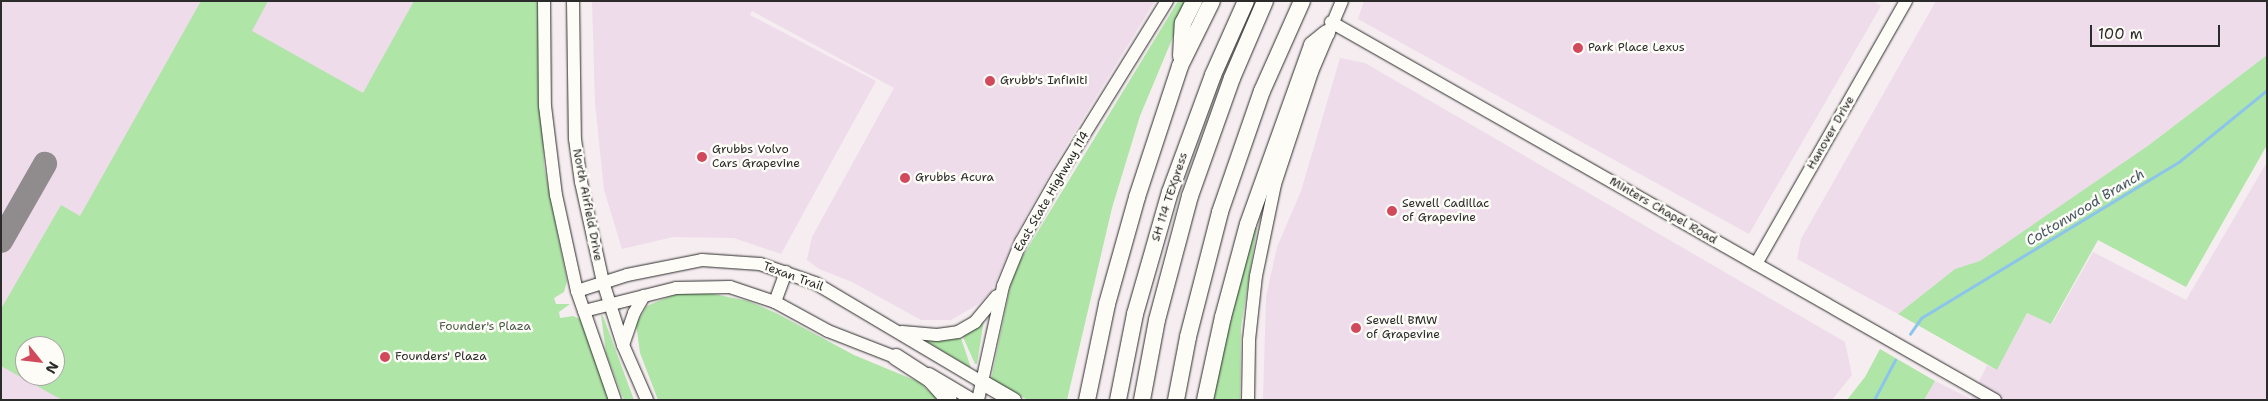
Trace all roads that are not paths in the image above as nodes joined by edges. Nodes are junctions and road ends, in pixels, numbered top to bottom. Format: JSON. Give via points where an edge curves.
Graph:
{"nodes":[{"id":1,"x":544,"y":1,"type":"edge"},
{"id":2,"x":573,"y":1,"type":"edge"},
{"id":3,"x":1167,"y":1,"type":"edge"},
{"id":4,"x":1194,"y":1,"type":"edge"},
{"id":5,"x":1212,"y":1,"type":"edge"},
{"id":6,"x":1246,"y":1,"type":"edge"},
{"id":7,"x":1265,"y":1,"type":"edge"},
{"id":8,"x":1302,"y":1,"type":"edge"},
{"id":9,"x":1342,"y":1,"type":"edge"},
{"id":10,"x":1906,"y":1,"type":"edge"},
{"id":11,"x":1329,"y":28,"type":"junction"},
{"id":12,"x":1180,"y":66,"type":"junction"},
{"id":13,"x":1756,"y":264,"type":"junction"},
{"id":14,"x":786,"y":272,"type":"junction"},
{"id":15,"x":603,"y":282,"type":"junction"},
{"id":16,"x":1003,"y":286,"type":"junction"},
{"id":17,"x":576,"y":291,"type":"junction"},
{"id":18,"x":644,"y":296,"type":"junction"},
{"id":19,"x":775,"y":302,"type":"junction"},
{"id":20,"x":611,"y":306,"type":"junction"},
{"id":21,"x":584,"y":311,"type":"junction"},
{"id":22,"x":894,"y":331,"type":"junction"},
{"id":23,"x":623,"y":345,"type":"junction"},
{"id":24,"x":896,"y":357,"type":"junction"},
{"id":25,"x":982,"y":382,"type":"junction"},
{"id":26,"x":615,"y":400,"type":"edge"},
{"id":27,"x":647,"y":400,"type":"edge"},
{"id":28,"x":949,"y":400,"type":"edge"},
{"id":29,"x":973,"y":400,"type":"edge"},
{"id":30,"x":978,"y":400,"type":"edge"},
{"id":31,"x":1013,"y":400,"type":"edge"},
{"id":32,"x":1087,"y":400,"type":"edge"},
{"id":33,"x":1118,"y":400,"type":"edge"},
{"id":34,"x":1142,"y":400,"type":"edge"},
{"id":35,"x":1176,"y":400,"type":"edge"},
{"id":36,"x":1205,"y":400,"type":"edge"},
{"id":37,"x":1248,"y":400,"type":"edge"},
{"id":38,"x":1995,"y":400,"type":"edge"}],
"edges":[{"from":1,"to":17,"type":"main road","name":"North Airfield Drive","via":[[545,106],[556,195]]},
{"from":2,"to":15,"type":"main road","name":"North Airfield Drive","via":[[575,139]]},
{"from":3,"to":16,"type":"main road","name":"East State Highway 114","via":[[1059,174],[1022,242]]},
{"from":4,"to":12,"type":"highway","via":[[1183,23]]},
{"from":5,"to":12,"type":"highway"},
{"from":6,"to":33,"type":"highway","name":"SH 114 TEXpress","via":[[1213,75],[1170,192],[1135,314]]},
{"from":7,"to":34,"type":"highway","name":"SH 114 TEXpress","via":[[1229,86],[1190,196],[1157,320]]},
{"from":8,"to":35,"type":"highway","via":[[1259,100],[1220,212],[1188,337]]},
{"from":9,"to":11,"type":"main road"},
{"from":10,"to":13,"type":"main road","name":"Hanover Drive"},
{"from":11,"to":13,"type":"main road","name":"Minters Chapel Road"},
{"from":11,"to":36,"type":"highway","via":[[1312,45],[1248,224]]},
{"from":11,"to":37,"type":"main road","via":[[1282,162],[1268,216],[1252,308]]},
{"from":12,"to":32,"type":"highway","via":[[1120,252]]},
{"from":13,"to":38,"type":"main road","name":"Minters Chapel Road"},
{"from":14,"to":15,"type":"main road","name":"Texan Trail","via":[[760,264],[702,260]]},
{"from":14,"to":19,"type":"main road"},
{"from":14,"to":22,"type":"main road","name":"Texan Trail","via":[[842,297]]},
{"from":15,"to":17,"type":"main road","name":"Texan Trail"},
{"from":15,"to":20,"type":"main road","name":"North Airfield Drive"},
{"from":16,"to":22,"type":"main road","via":[[992,305],[975,322],[958,332],[916,335]]},
{"from":16,"to":25,"type":"main road","name":"East State Highway 114"},
{"from":17,"to":21,"type":"main road","name":"North Airfield Drive"},
{"from":18,"to":19,"type":"main road","via":[[703,285],[730,287]]},
{"from":18,"to":20,"type":"main road"},
{"from":18,"to":23,"type":"main road"},
{"from":19,"to":24,"type":"main road","via":[[828,331]]},
{"from":20,"to":21,"type":"main road"},
{"from":20,"to":23,"type":"main road","name":"North Airfield Drive"},
{"from":21,"to":26,"type":"main road","name":"North Airfield Drive"},
{"from":22,"to":25,"type":"main road","name":"Texan Trail"},
{"from":23,"to":27,"type":"main road","name":"North Airfield Drive"},
{"from":24,"to":28,"type":"highway","via":[[930,380]]},
{"from":24,"to":29,"type":"main road"},
{"from":25,"to":30,"type":"main road","name":"East State Highway 114"},
{"from":25,"to":31,"type":"main road","name":"Texan Trail"}]}
